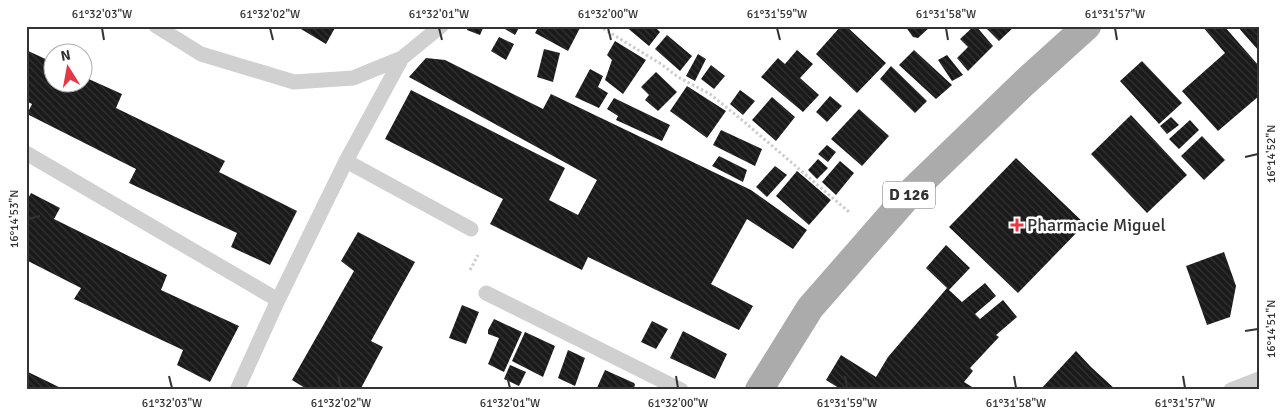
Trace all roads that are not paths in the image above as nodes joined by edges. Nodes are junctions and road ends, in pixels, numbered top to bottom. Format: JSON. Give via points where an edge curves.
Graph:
{"nodes":[{"id":1,"x":156,"y":26,"type":"edge"},
{"id":2,"x":441,"y":26,"type":"edge"},
{"id":3,"x":1087,"y":26,"type":"edge"},
{"id":4,"x":402,"y":58,"type":"junction"},
{"id":5,"x":26,"y":153,"type":"edge"},
{"id":6,"x":346,"y":161,"type":"junction"},
{"id":7,"x":471,"y":230,"type":"road end"},
{"id":8,"x":486,"y":293,"type":"road end"},
{"id":9,"x":278,"y":300,"type":"junction"},
{"id":10,"x":1259,"y":379,"type":"edge"},
{"id":11,"x":1240,"y":389,"type":"edge"},
{"id":12,"x":237,"y":390,"type":"edge"},
{"id":13,"x":681,"y":390,"type":"edge"},
{"id":14,"x":759,"y":390,"type":"edge"}],
"edges":[{"from":1,"to":4,"type":"lane","via":[[201,54],[294,82],[353,78]]},
{"from":2,"to":4,"type":"lane"},
{"from":3,"to":14,"type":"main road","number":"D 126","via":[[921,183],[875,234],[810,308]]},
{"from":4,"to":6,"type":"lane"},
{"from":5,"to":9,"type":"lane"},
{"from":6,"to":7,"type":"lane"},
{"from":6,"to":9,"type":"lane"},
{"from":8,"to":13,"type":"lane"},
{"from":9,"to":12,"type":"lane"},
{"from":10,"to":11,"type":"lane"}]}
